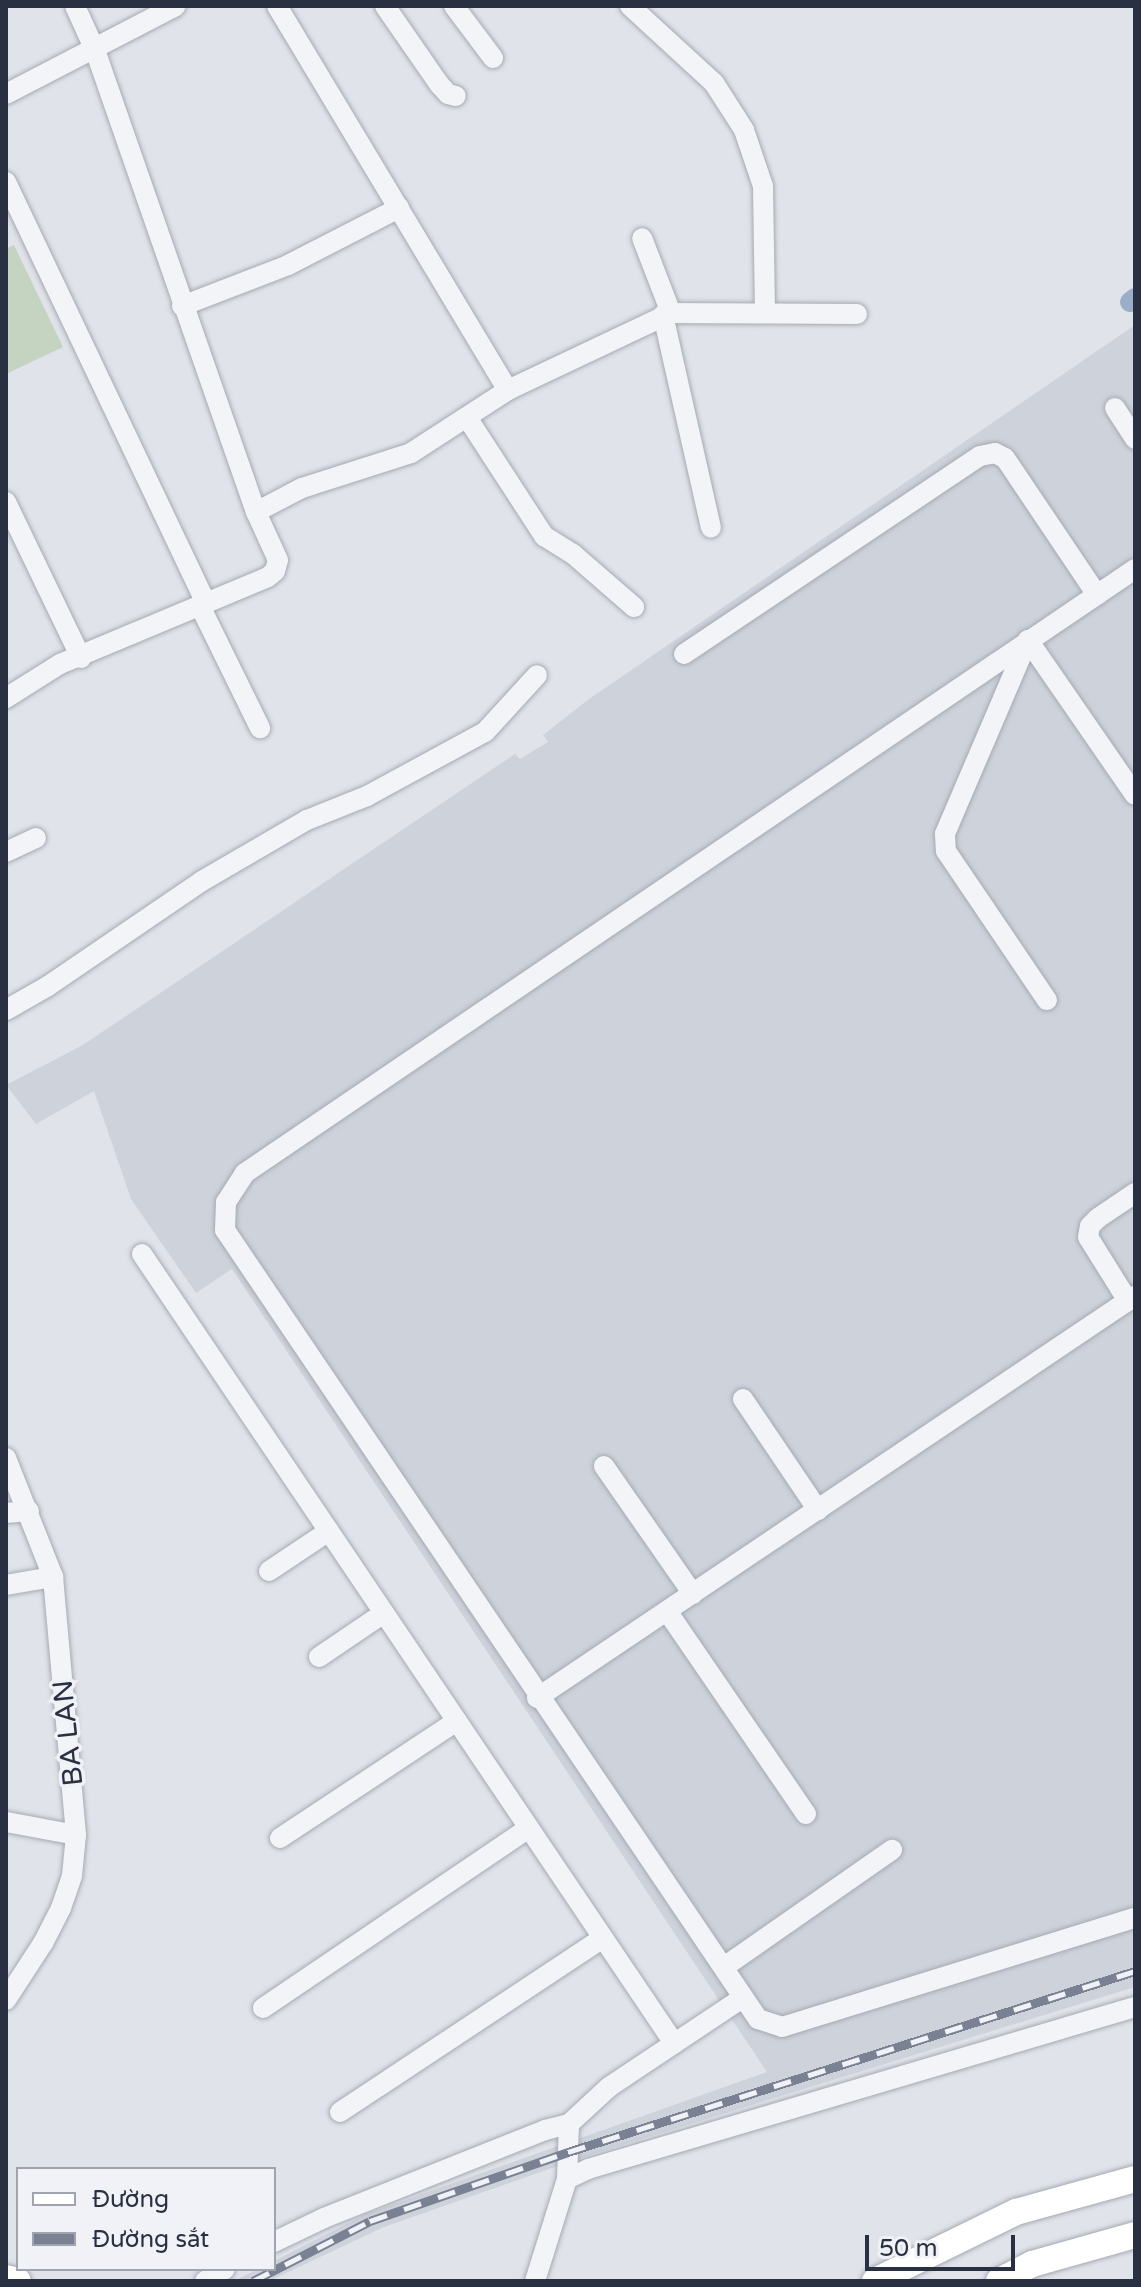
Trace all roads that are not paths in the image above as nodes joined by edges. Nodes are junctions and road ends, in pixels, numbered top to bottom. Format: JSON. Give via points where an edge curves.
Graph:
{"nodes":[{"id":1,"x":75,"y":6,"type":"edge"},
{"id":2,"x":175,"y":6,"type":"edge"},
{"id":3,"x":277,"y":6,"type":"edge"},
{"id":4,"x":385,"y":6,"type":"edge"},
{"id":5,"x":454,"y":6,"type":"edge"},
{"id":6,"x":630,"y":6,"type":"edge"},
{"id":7,"x":95,"y":50,"type":"junction"},
{"id":8,"x":493,"y":58,"type":"dead end"},
{"id":9,"x":7,"y":92,"type":"edge"},
{"id":10,"x":456,"y":96,"type":"dead end"},
{"id":11,"x":6,"y":182,"type":"edge"},
{"id":12,"x":399,"y":208,"type":"junction"},
{"id":13,"x":642,"y":238,"type":"dead end"},
{"id":14,"x":182,"y":306,"type":"junction"},
{"id":15,"x":765,"y":313,"type":"junction"},
{"id":16,"x":667,"y":314,"type":"junction"},
{"id":17,"x":857,"y":314,"type":"dead end"},
{"id":18,"x":508,"y":390,"type":"junction"},
{"id":19,"x":1115,"y":408,"type":"dead end"},
{"id":20,"x":468,"y":419,"type":"junction"},
{"id":21,"x":1135,"y":439,"type":"edge"},
{"id":22,"x":6,"y":502,"type":"edge"},
{"id":23,"x":256,"y":512,"type":"junction"},
{"id":24,"x":711,"y":528,"type":"dead end"},
{"id":25,"x":1135,"y":569,"type":"edge"},
{"id":26,"x":1097,"y":595,"type":"junction"},
{"id":27,"x":204,"y":606,"type":"junction"},
{"id":28,"x":634,"y":607,"type":"dead end"},
{"id":29,"x":1028,"y":640,"type":"junction"},
{"id":30,"x":684,"y":654,"type":"dead end"},
{"id":31,"x":81,"y":658,"type":"junction"},
{"id":32,"x":537,"y":675,"type":"dead end"},
{"id":33,"x":6,"y":698,"type":"edge"},
{"id":34,"x":260,"y":728,"type":"dead end"},
{"id":35,"x":1135,"y":795,"type":"edge"},
{"id":36,"x":36,"y":838,"type":"dead end"},
{"id":37,"x":6,"y":852,"type":"edge"},
{"id":38,"x":1047,"y":1000,"type":"dead end"},
{"id":39,"x":6,"y":1010,"type":"edge"},
{"id":40,"x":1135,"y":1193,"type":"edge"},
{"id":41,"x":142,"y":1254,"type":"dead end"},
{"id":42,"x":1131,"y":1299,"type":"edge"},
{"id":43,"x":743,"y":1399,"type":"dead end"},
{"id":44,"x":6,"y":1458,"type":"edge"},
{"id":45,"x":604,"y":1466,"type":"dead end"},
{"id":46,"x":818,"y":1510,"type":"junction"},
{"id":47,"x":29,"y":1511,"type":"junction"},
{"id":48,"x":6,"y":1513,"type":"edge"},
{"id":49,"x":329,"y":1531,"type":"junction"},
{"id":50,"x":269,"y":1571,"type":"dead end"},
{"id":51,"x":53,"y":1577,"type":"junction"},
{"id":52,"x":6,"y":1585,"type":"edge"},
{"id":53,"x":693,"y":1594,"type":"junction"},
{"id":54,"x":667,"y":1611,"type":"junction"},
{"id":55,"x":384,"y":1613,"type":"junction"},
{"id":56,"x":319,"y":1657,"type":"dead end"},
{"id":57,"x":537,"y":1698,"type":"junction"},
{"id":58,"x":457,"y":1721,"type":"junction"},
{"id":59,"x":806,"y":1814,"type":"dead end"},
{"id":60,"x":6,"y":1822,"type":"edge"},
{"id":61,"x":529,"y":1828,"type":"junction"},
{"id":62,"x":76,"y":1835,"type":"junction"},
{"id":63,"x":280,"y":1838,"type":"dead end"},
{"id":64,"x":892,"y":1850,"type":"dead end"},
{"id":65,"x":1135,"y":1918,"type":"edge"},
{"id":66,"x":603,"y":1938,"type":"junction"},
{"id":67,"x":724,"y":1967,"type":"junction"},
{"id":68,"x":741,"y":1999,"type":"junction"},
{"id":69,"x":6,"y":2000,"type":"edge"},
{"id":70,"x":1135,"y":2007,"type":"edge"},
{"id":71,"x":263,"y":2008,"type":"dead end"},
{"id":72,"x":674,"y":2043,"type":"junction"},
{"id":73,"x":340,"y":2112,"type":"dead end"},
{"id":74,"x":569,"y":2124,"type":"junction"},
{"id":75,"x":567,"y":2179,"type":"junction"},
{"id":76,"x":1135,"y":2179,"type":"edge"},
{"id":77,"x":1135,"y":2235,"type":"edge"},
{"id":78,"x":276,"y":2241,"type":"edge"},
{"id":79,"x":6,"y":2278,"type":"edge"},
{"id":80,"x":18,"y":2281,"type":"edge"},
{"id":81,"x":535,"y":2281,"type":"edge"},
{"id":82,"x":875,"y":2281,"type":"edge"},
{"id":83,"x":999,"y":2281,"type":"edge"}],
"edges":[{"from":1,"to":7,"type":"street"},
{"from":2,"to":7,"type":"street"},
{"from":3,"to":12,"type":"street"},
{"from":4,"to":10,"type":"street","via":[[439,84]]},
{"from":5,"to":8,"type":"street"},
{"from":6,"to":15,"type":"street","via":[[714,83],[744,130],[763,186]]},
{"from":7,"to":9,"type":"street"},
{"from":7,"to":14,"type":"street"},
{"from":11,"to":27,"type":"street"},
{"from":12,"to":14,"type":"street","via":[[288,265]]},
{"from":12,"to":18,"type":"street"},
{"from":13,"to":16,"type":"street"},
{"from":14,"to":23,"type":"street"},
{"from":15,"to":16,"type":"street"},
{"from":15,"to":17,"type":"street"},
{"from":16,"to":18,"type":"street"},
{"from":16,"to":24,"type":"street"},
{"from":18,"to":20,"type":"street"},
{"from":19,"to":21,"type":"street"},
{"from":20,"to":23,"type":"street","via":[[411,453],[302,488]]},
{"from":20,"to":28,"type":"street","via":[[544,536]]},
{"from":22,"to":31,"type":"street"},
{"from":23,"to":27,"type":"street","via":[[278,560],[275,571]]},
{"from":25,"to":26,"type":"street"},
{"from":26,"to":29,"type":"street"},
{"from":26,"to":30,"type":"street","via":[[1005,458],[995,453],[980,456]]},
{"from":27,"to":31,"type":"street"},
{"from":27,"to":34,"type":"street"},
{"from":29,"to":35,"type":"street"},
{"from":29,"to":38,"type":"street","via":[[945,834],[946,851]]},
{"from":29,"to":57,"type":"street","via":[[245,1173],[226,1202],[225,1230]]},
{"from":31,"to":33,"type":"street","via":[[60,664]]},
{"from":32,"to":39,"type":"street","via":[[485,732],[367,796],[307,820],[202,881]]},
{"from":36,"to":37,"type":"street"},
{"from":40,"to":42,"type":"street","via":[[1098,1218],[1088,1237]]},
{"from":41,"to":49,"type":"street"},
{"from":42,"to":46,"type":"street"},
{"from":43,"to":46,"type":"street"},
{"from":44,"to":47,"type":"street","name":"BA LAN"},
{"from":45,"to":53,"type":"street"},
{"from":46,"to":53,"type":"street"},
{"from":47,"to":48,"type":"street"},
{"from":47,"to":51,"type":"street","name":"BA LAN"},
{"from":49,"to":50,"type":"street"},
{"from":49,"to":55,"type":"street"},
{"from":51,"to":52,"type":"street"},
{"from":51,"to":62,"type":"street","name":"BA LAN"},
{"from":53,"to":54,"type":"street"},
{"from":54,"to":57,"type":"street"},
{"from":54,"to":59,"type":"street"},
{"from":55,"to":56,"type":"street"},
{"from":55,"to":58,"type":"street"},
{"from":57,"to":67,"type":"street"},
{"from":58,"to":61,"type":"street"},
{"from":58,"to":63,"type":"street"},
{"from":60,"to":62,"type":"street"},
{"from":61,"to":66,"type":"street"},
{"from":61,"to":71,"type":"street"},
{"from":62,"to":69,"type":"street","name":"BA LAN","via":[[72,1876],[61,1908]]},
{"from":64,"to":67,"type":"street"},
{"from":65,"to":68,"type":"street","via":[[782,2027],[758,2019]]},
{"from":66,"to":72,"type":"street"},
{"from":66,"to":73,"type":"street"},
{"from":67,"to":68,"type":"street"},
{"from":68,"to":72,"type":"street"},
{"from":70,"to":75,"type":"street"},
{"from":72,"to":74,"type":"street","via":[[609,2087]]},
{"from":74,"to":75,"type":"street"},
{"from":74,"to":78,"type":"street"},
{"from":75,"to":81,"type":"street"},
{"from":76,"to":82,"type":"main road","via":[[1016,2212]]},
{"from":77,"to":83,"type":"main road","via":[[1032,2264]]},
{"from":79,"to":80,"type":"main road"}]}
